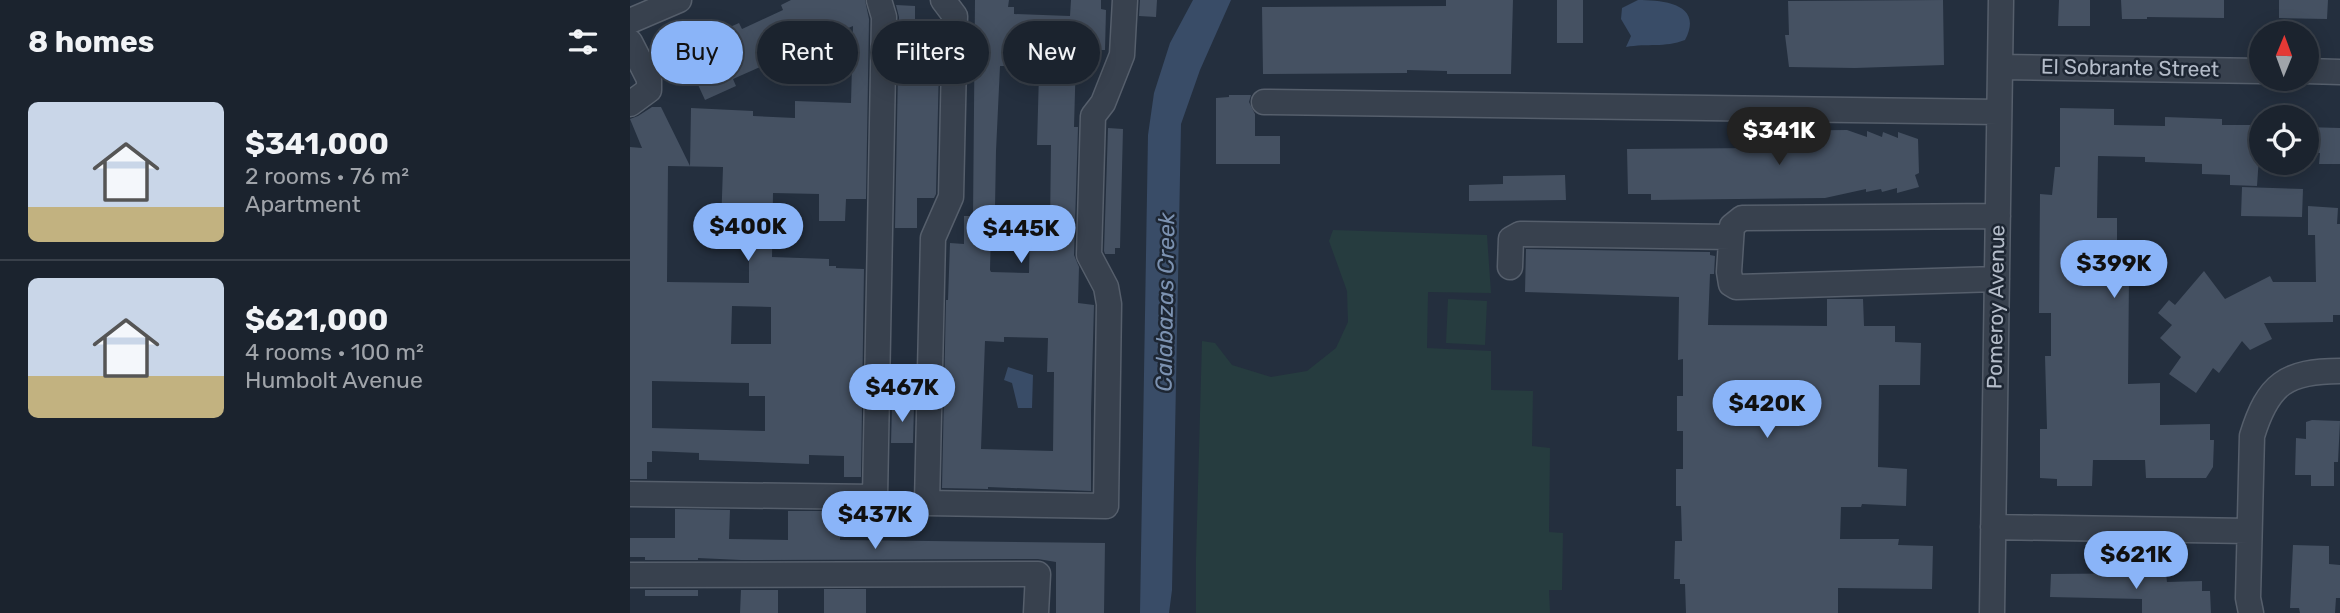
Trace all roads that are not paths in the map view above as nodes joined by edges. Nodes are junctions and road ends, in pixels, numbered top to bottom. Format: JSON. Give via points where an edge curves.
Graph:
{"nodes":[{"id":1,"x":879,"y":0,"type":"edge"},
{"id":2,"x":943,"y":0,"type":"edge"},
{"id":3,"x":1125,"y":0,"type":"edge"},
{"id":4,"x":2001,"y":0,"type":"edge"},
{"id":5,"x":676,"y":1,"type":"edge"},
{"id":6,"x":630,"y":21,"type":"edge"},
{"id":7,"x":630,"y":42,"type":"edge"},
{"id":8,"x":2000,"y":67,"type":"junction"},
{"id":9,"x":2249,"y":71,"type":"edge"},
{"id":10,"x":2319,"y":71,"type":"edge"},
{"id":11,"x":2340,"y":72,"type":"edge"},
{"id":12,"x":1264,"y":102,"type":"dead end"},
{"id":13,"x":630,"y":104,"type":"edge"},
{"id":14,"x":1999,"y":111,"type":"junction"},
{"id":15,"x":1998,"y":216,"type":"junction"},
{"id":16,"x":1731,"y":237,"type":"junction"},
{"id":17,"x":1510,"y":267,"type":"dead end"},
{"id":18,"x":1997,"y":279,"type":"junction"},
{"id":19,"x":2340,"y":371,"type":"edge"},
{"id":20,"x":630,"y":495,"type":"edge"},
{"id":21,"x":1993,"y":527,"type":"junction"},
{"id":22,"x":2249,"y":531,"type":"junction"},
{"id":23,"x":630,"y":575,"type":"edge"},
{"id":24,"x":1036,"y":613,"type":"edge"},
{"id":25,"x":1992,"y":613,"type":"edge"},
{"id":26,"x":2251,"y":613,"type":"edge"}],
"edges":[{"from":1,"to":20,"type":"street","via":[[884,17],[875,497]]},
{"from":2,"to":3,"type":"street","via":[[955,16],[951,197],[933,238],[928,503],[1106,506],[1109,304],[1107,287],[1088,256],[1093,116],[1122,55]]},
{"from":4,"to":8,"type":"street","name":"Pomeroy Avenue"},
{"from":5,"to":6,"type":"street"},
{"from":7,"to":13,"type":"street","via":[[649,79],[649,90]]},
{"from":8,"to":9,"type":"street","name":"El Sobrante Street"},
{"from":8,"to":14,"type":"street","name":"Pomeroy Avenue"},
{"from":10,"to":11,"type":"street"},
{"from":12,"to":14,"type":"street"},
{"from":14,"to":15,"type":"street","name":"Pomeroy Avenue"},
{"from":15,"to":16,"type":"street","via":[[1742,218],[1732,226]]},
{"from":15,"to":18,"type":"street","name":"Pomeroy Avenue"},
{"from":16,"to":17,"type":"street","via":[[1520,234],[1511,239]]},
{"from":16,"to":18,"type":"street","via":[[1729,272],[1736,288]]},
{"from":18,"to":21,"type":"street","name":"Pomeroy Avenue"},
{"from":19,"to":22,"type":"street","via":[[2304,372],[2285,381],[2259,413],[2252,436]]},
{"from":21,"to":22,"type":"street"},
{"from":21,"to":25,"type":"street","name":"Pomeroy Avenue"},
{"from":22,"to":26,"type":"street"},
{"from":23,"to":24,"type":"street","via":[[1038,575]]}]}
